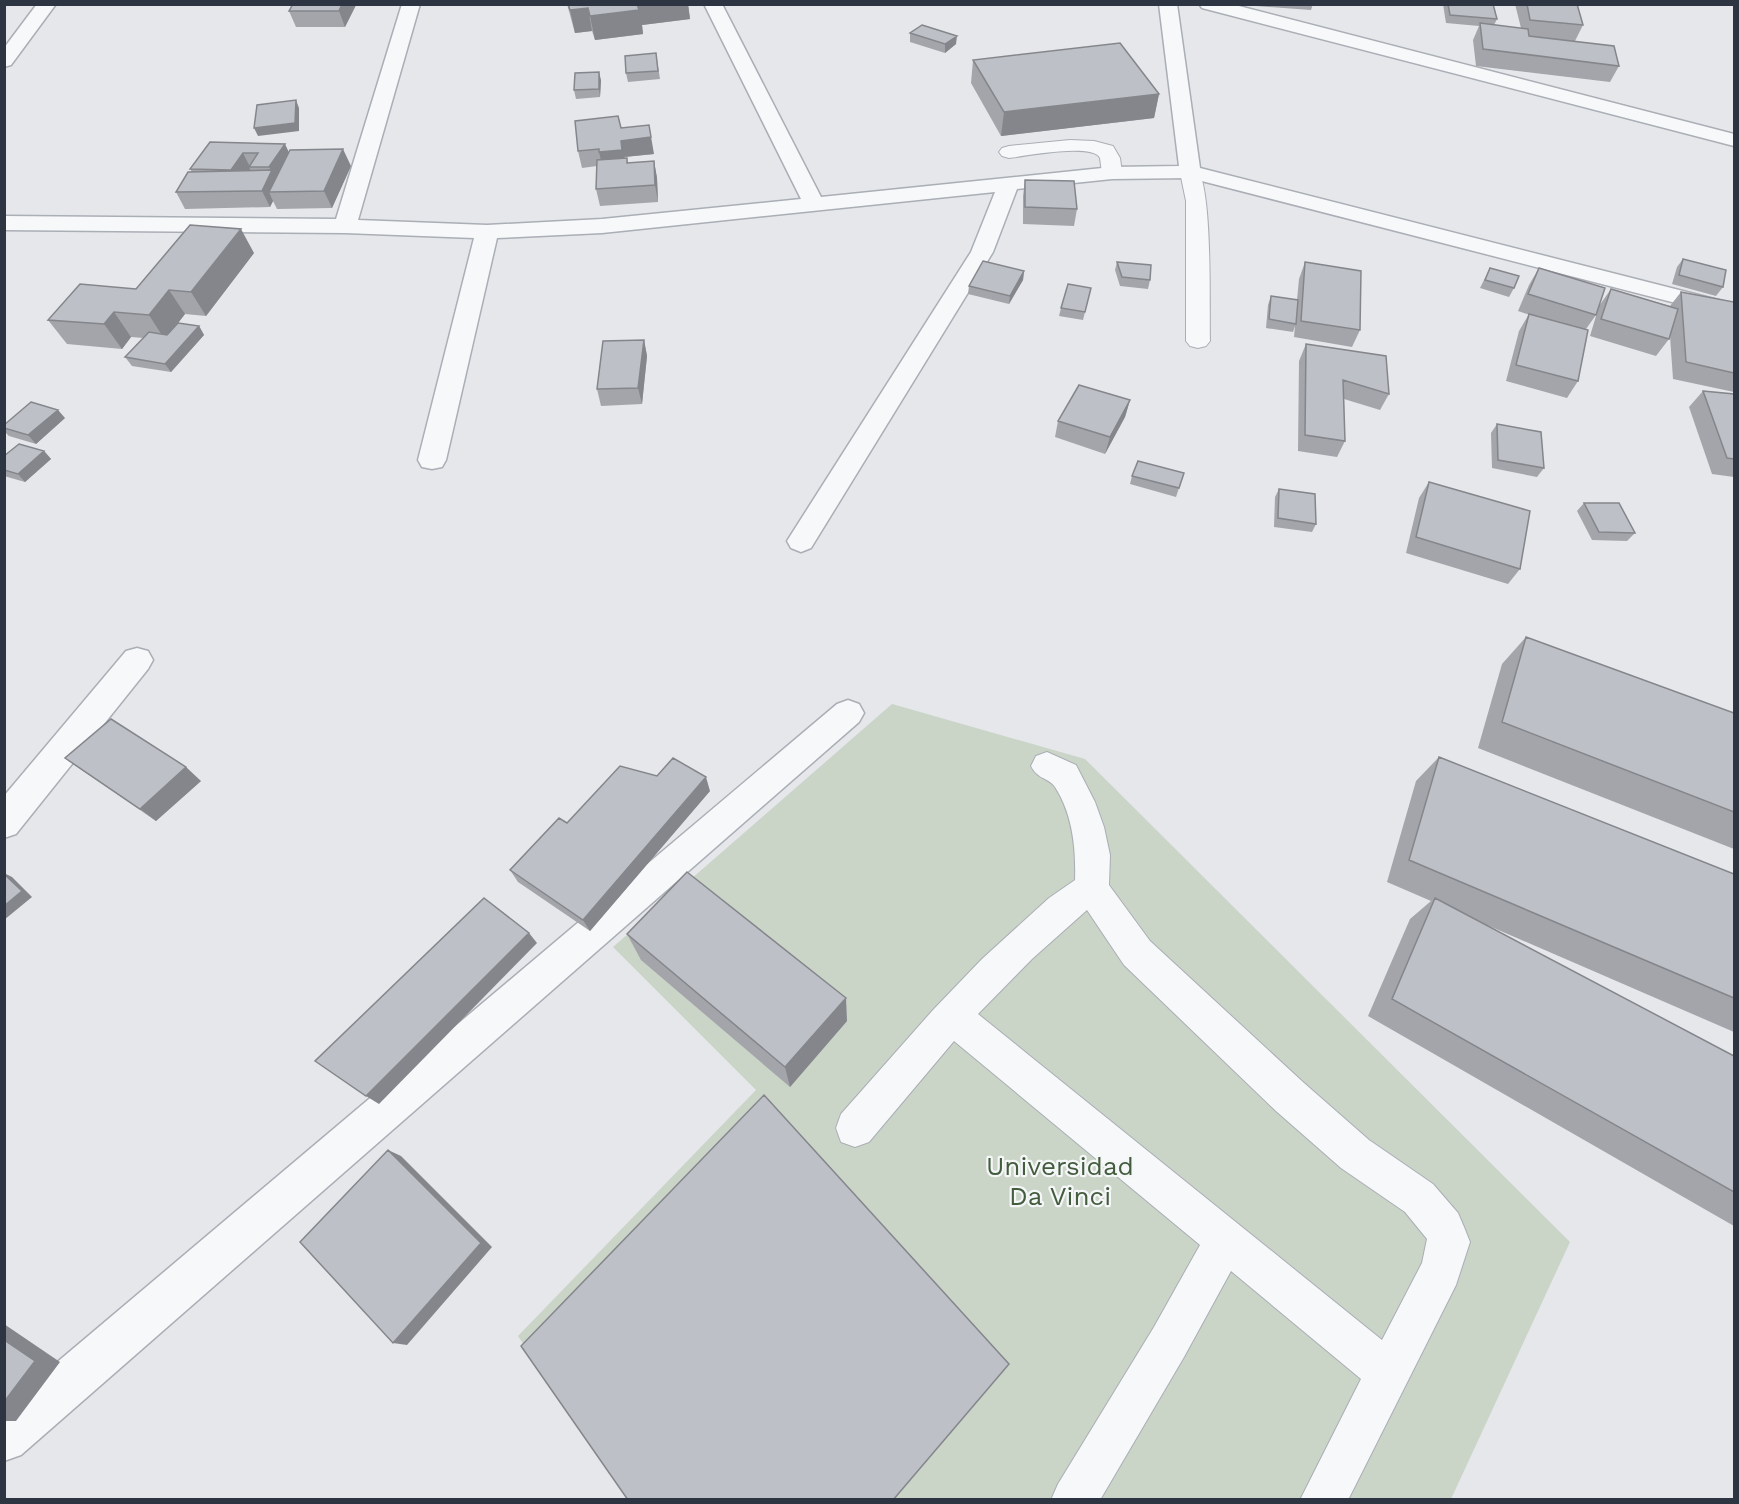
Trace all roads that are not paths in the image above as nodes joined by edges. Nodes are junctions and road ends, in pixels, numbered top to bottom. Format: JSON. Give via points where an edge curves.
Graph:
{"nodes":[{"id":1,"x":47,"y":4,"type":"edge"},
{"id":2,"x":411,"y":4,"type":"edge"},
{"id":3,"x":713,"y":4,"type":"edge"},
{"id":4,"x":1168,"y":4,"type":"edge"},
{"id":5,"x":1209,"y":4,"type":"edge"},
{"id":6,"x":4,"y":61,"type":"edge"},
{"id":7,"x":1734,"y":140,"type":"edge"},
{"id":8,"x":1009,"y":152,"type":"dead end"},
{"id":9,"x":1190,"y":172,"type":"junction"},
{"id":10,"x":1112,"y":173,"type":"junction"},
{"id":11,"x":1008,"y":184,"type":"junction"},
{"id":12,"x":814,"y":204,"type":"junction"},
{"id":13,"x":4,"y":223,"type":"edge"},
{"id":14,"x":345,"y":226,"type":"junction"},
{"id":15,"x":487,"y":232,"type":"junction"},
{"id":16,"x":1734,"y":311,"type":"edge"},
{"id":17,"x":1198,"y":341,"type":"dead end"},
{"id":18,"x":432,"y":460,"type":"dead end"},
{"id":19,"x":801,"y":541,"type":"dead end"},
{"id":20,"x":137,"y":660,"type":"dead end"},
{"id":21,"x":848,"y":713,"type":"dead end"},
{"id":22,"x":1047,"y":766,"type":"dead end"},
{"id":23,"x":4,"y":823,"type":"edge"},
{"id":24,"x":1092,"y":889,"type":"junction"},
{"id":25,"x":953,"y":1017,"type":"junction"},
{"id":26,"x":855,"y":1128,"type":"dead end"},
{"id":27,"x":1227,"y":1239,"type":"junction"},
{"id":28,"x":1388,"y":1373,"type":"junction"},
{"id":29,"x":4,"y":1438,"type":"edge"},
{"id":30,"x":1074,"y":1500,"type":"edge"},
{"id":31,"x":1323,"y":1500,"type":"edge"}],
"edges":[{"from":1,"to":6,"type":"street"},
{"from":2,"to":14,"type":"street"},
{"from":3,"to":12,"type":"street"},
{"from":4,"to":9,"type":"street"},
{"from":5,"to":7,"type":"street"},
{"from":8,"to":10,"type":"lane","via":[[1096,146],[1106,150]]},
{"from":9,"to":10,"type":"street"},
{"from":9,"to":16,"type":"street"},
{"from":9,"to":17,"type":"lane","via":[[1196,201]]},
{"from":10,"to":11,"type":"street"},
{"from":11,"to":12,"type":"street"},
{"from":11,"to":19,"type":"street","via":[[982,252]]},
{"from":12,"to":15,"type":"street","via":[[602,226]]},
{"from":13,"to":14,"type":"street"},
{"from":14,"to":15,"type":"street"},
{"from":15,"to":18,"type":"street"},
{"from":20,"to":23,"type":"street"},
{"from":21,"to":29,"type":"street"},
{"from":22,"to":24,"type":"lane","via":[[1065,776],[1079,802],[1093,855]]},
{"from":24,"to":25,"type":"lane","via":[[1080,894],[1029,938]]},
{"from":24,"to":28,"type":"lane","via":[[1137,952],[1331,1133],[1419,1198],[1444,1227],[1449,1242],[1441,1270]]},
{"from":25,"to":26,"type":"lane"},
{"from":25,"to":27,"type":"lane"},
{"from":27,"to":28,"type":"lane"},
{"from":27,"to":30,"type":"lane"},
{"from":28,"to":31,"type":"lane"}]}
